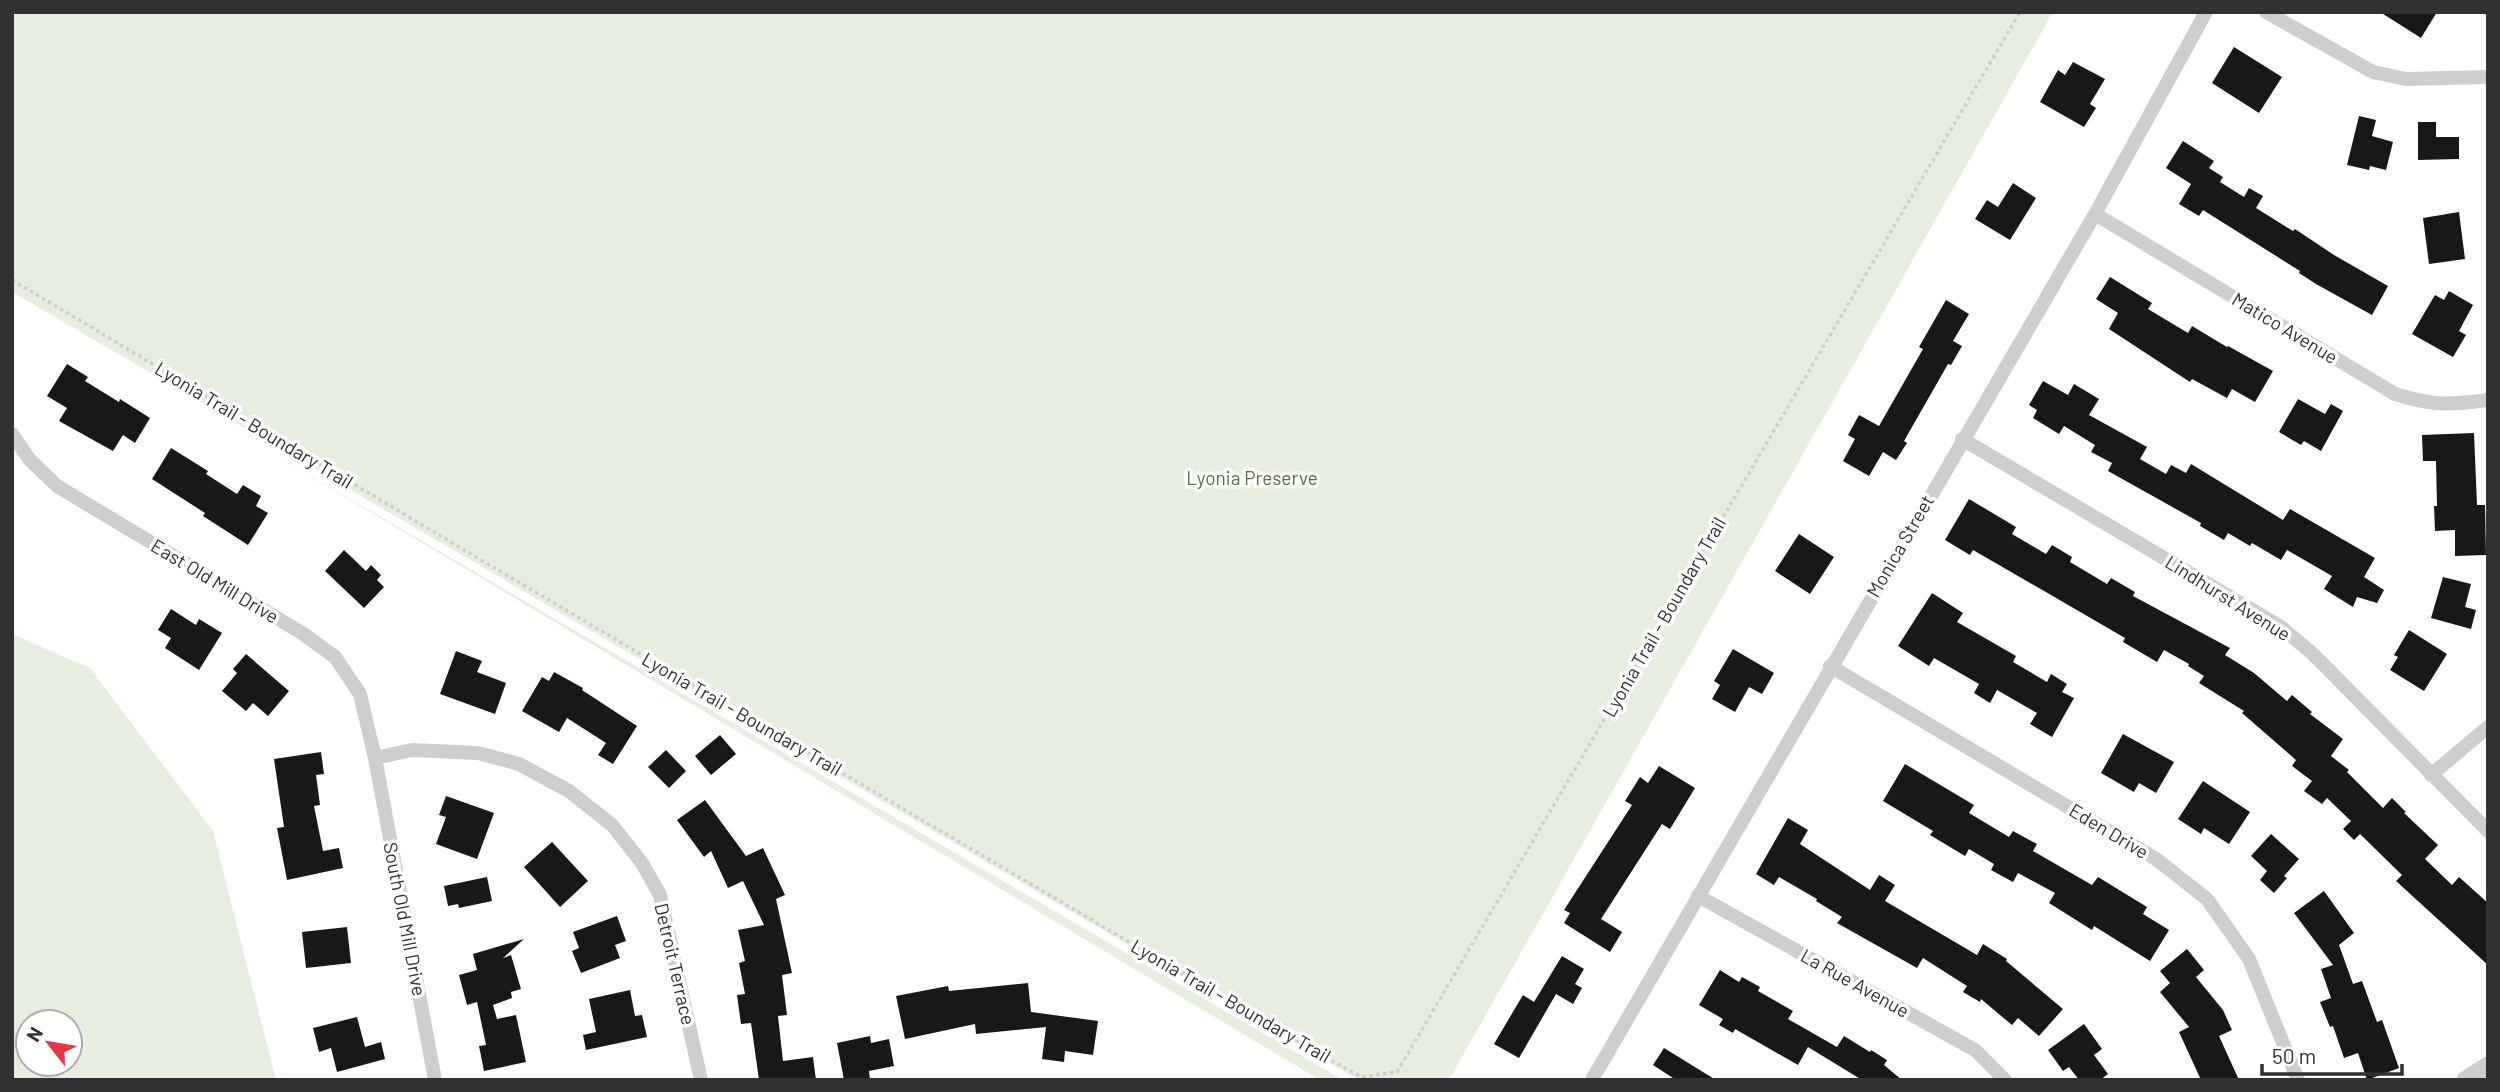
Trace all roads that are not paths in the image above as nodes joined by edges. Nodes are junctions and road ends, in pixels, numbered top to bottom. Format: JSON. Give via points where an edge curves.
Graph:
{"nodes":[{"id":1,"x":2206,"y":12,"type":"edge"},
{"id":2,"x":2266,"y":12,"type":"edge"},
{"id":3,"x":2488,"y":78,"type":"edge"},
{"id":4,"x":2095,"y":214,"type":"junction"},
{"id":5,"x":2488,"y":400,"type":"edge"},
{"id":6,"x":12,"y":434,"type":"edge"},
{"id":7,"x":1962,"y":439,"type":"junction"},
{"id":8,"x":1830,"y":666,"type":"junction"},
{"id":9,"x":2488,"y":727,"type":"edge"},
{"id":10,"x":375,"y":758,"type":"junction"},
{"id":11,"x":2431,"y":775,"type":"junction"},
{"id":12,"x":2488,"y":831,"type":"edge"},
{"id":13,"x":1698,"y":896,"type":"junction"},
{"id":14,"x":2488,"y":1066,"type":"edge"},
{"id":15,"x":1593,"y":1078,"type":"edge"},
{"id":16,"x":435,"y":1080,"type":"edge"},
{"id":17,"x":701,"y":1080,"type":"edge"},
{"id":18,"x":2005,"y":1080,"type":"edge"},
{"id":19,"x":2298,"y":1080,"type":"edge"},
{"id":20,"x":2466,"y":1080,"type":"edge"}],
"edges":[{"from":1,"to":4,"type":"street","name":"Monica Street"},
{"from":2,"to":3,"type":"street","via":[[2374,72],[2406,79]]},
{"from":4,"to":5,"type":"street","name":"Matico Avenue","via":[[2395,394],[2427,404]]},
{"from":4,"to":7,"type":"street","name":"Monica Street"},
{"from":6,"to":10,"type":"street","name":"East Old Mill Drive","via":[[29,459],[57,486],[335,657],[360,694]]},
{"from":7,"to":8,"type":"street","name":"Monica Street"},
{"from":7,"to":11,"type":"street","name":"Lindhurst Avenue","via":[[2281,627]]},
{"from":8,"to":13,"type":"street","name":"Monica Street"},
{"from":8,"to":19,"type":"street","name":"Eden Drive","via":[[2156,859],[2207,899],[2249,959]]},
{"from":9,"to":11,"type":"street"},
{"from":10,"to":16,"type":"street","name":"South Old Mill Drive"},
{"from":10,"to":17,"type":"street","name":"Detroit Terrace","via":[[412,750],[478,753],[519,764],[569,792],[612,825],[660,895]]},
{"from":11,"to":12,"type":"street","name":"Lindhurst Avenue"},
{"from":13,"to":15,"type":"street","name":"Monica Street"},
{"from":13,"to":18,"type":"street","name":"La Rue Avenue","via":[[1975,1050]]},
{"from":14,"to":20,"type":"street"}]}
